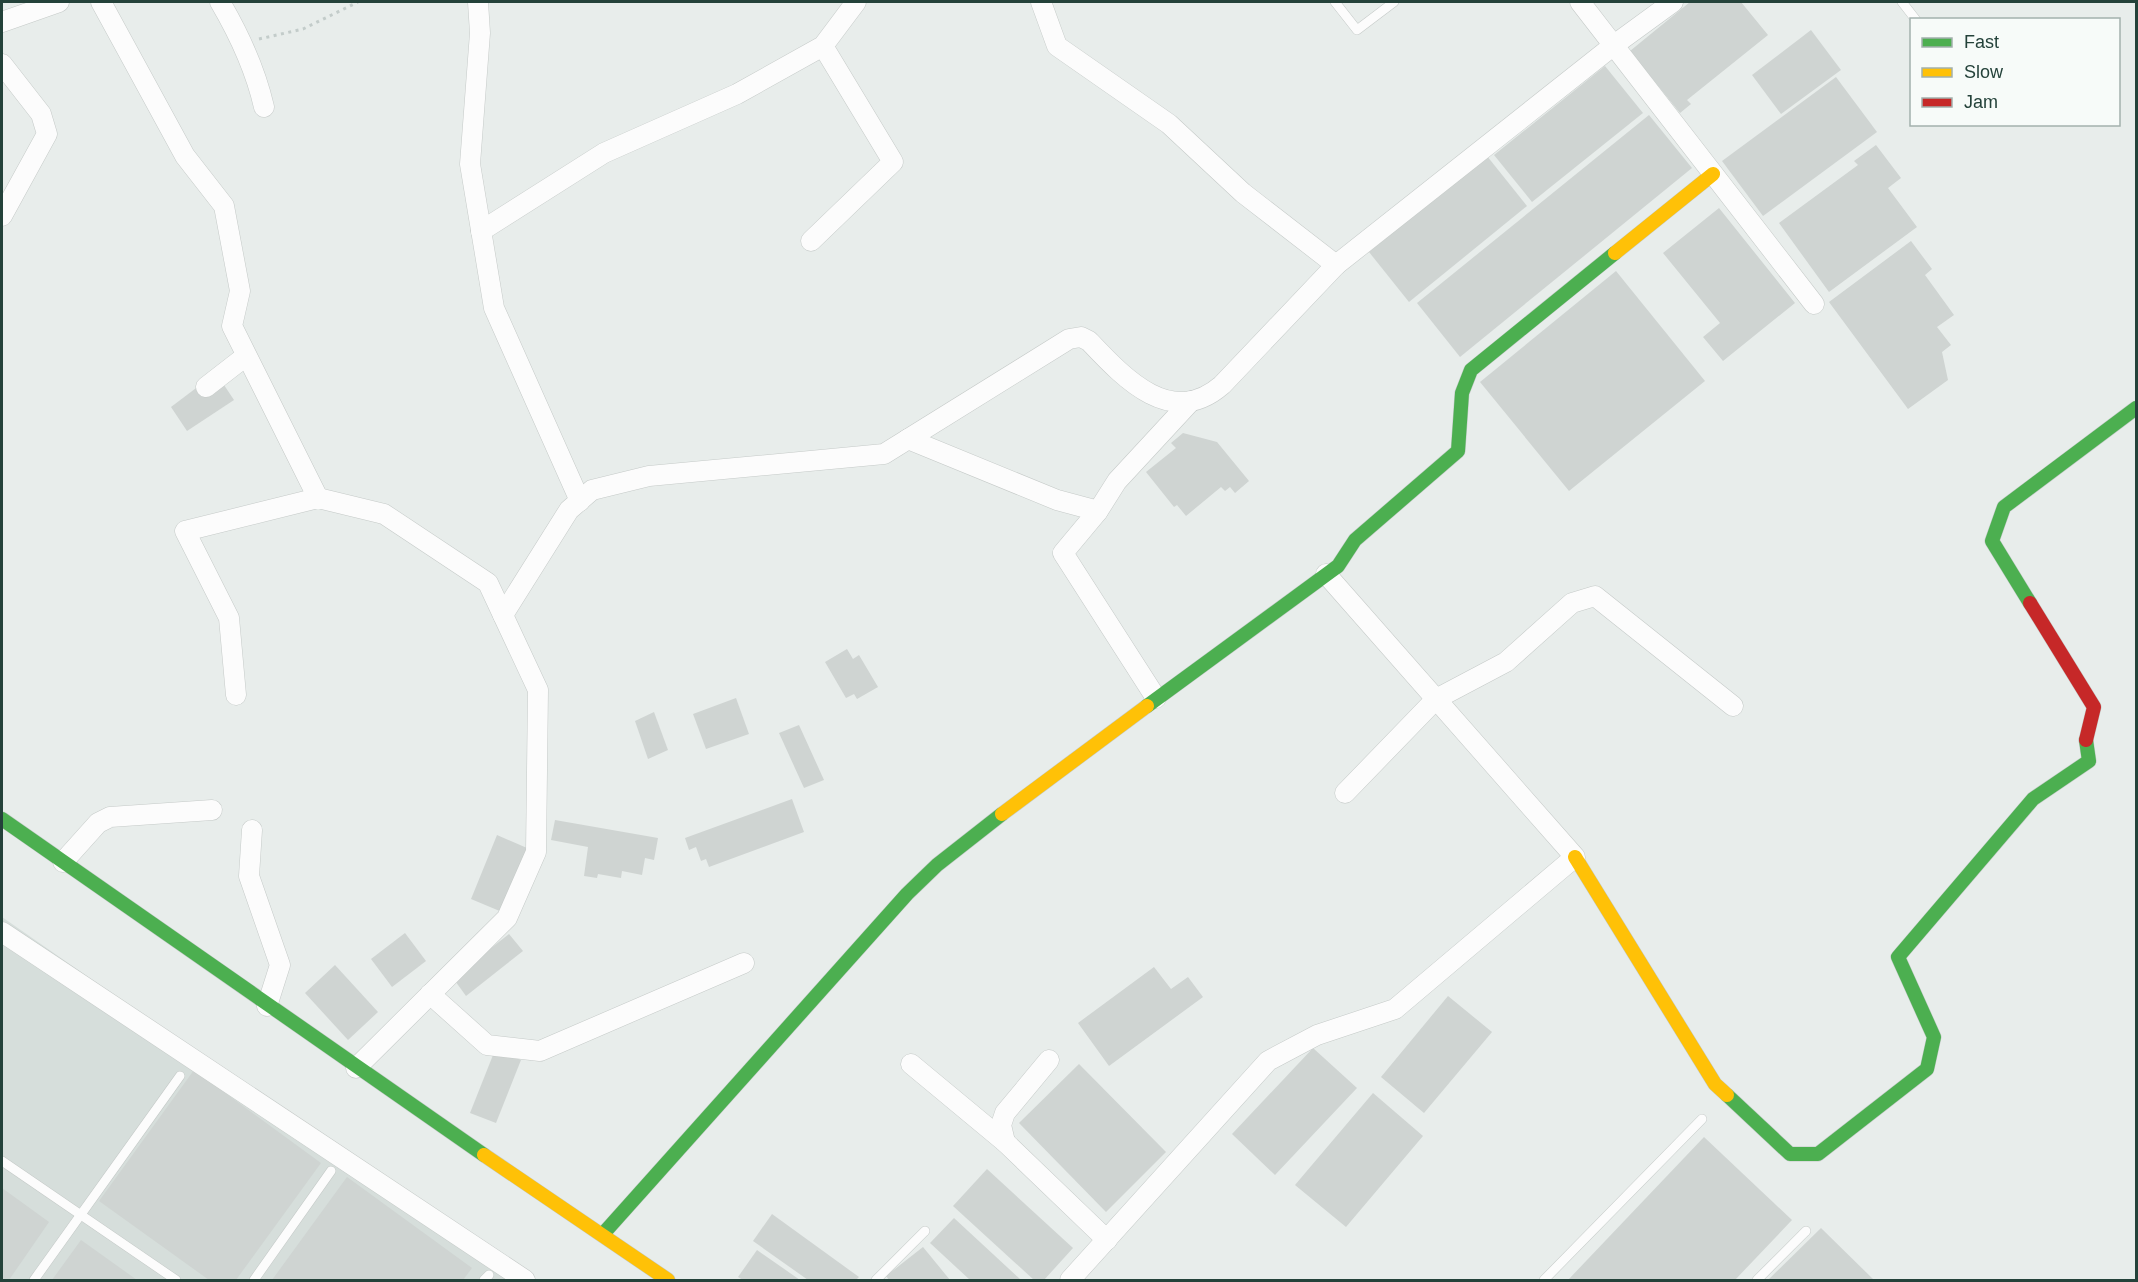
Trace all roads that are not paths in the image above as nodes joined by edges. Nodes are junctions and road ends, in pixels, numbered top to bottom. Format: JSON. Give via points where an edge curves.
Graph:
{"nodes":[{"id":1,"x":59,"y":2,"type":"edge"},
{"id":2,"x":101,"y":2,"type":"edge"},
{"id":3,"x":220,"y":2,"type":"edge"},
{"id":4,"x":478,"y":2,"type":"edge"},
{"id":5,"x":856,"y":2,"type":"edge"},
{"id":6,"x":1041,"y":2,"type":"edge"},
{"id":7,"x":1335,"y":2,"type":"edge"},
{"id":8,"x":1394,"y":2,"type":"edge"},
{"id":9,"x":1580,"y":2,"type":"edge"},
{"id":10,"x":1673,"y":2,"type":"edge"},
{"id":11,"x":1902,"y":2,"type":"edge"},
{"id":12,"x":1914,"y":18,"type":"edge"},
{"id":13,"x":2,"y":22,"type":"edge"},
{"id":14,"x":1614,"y":45,"type":"junction"},
{"id":15,"x":823,"y":46,"type":"junction"},
{"id":16,"x":2,"y":64,"type":"edge"},
{"id":17,"x":264,"y":107,"type":"dead end"},
{"id":18,"x":1713,"y":174,"type":"junction"},
{"id":19,"x":2,"y":216,"type":"edge"},
{"id":20,"x":481,"y":231,"type":"junction"},
{"id":21,"x":811,"y":241,"type":"dead end"},
{"id":22,"x":1336,"y":265,"type":"junction"},
{"id":23,"x":1814,"y":304,"type":"dead end"},
{"id":24,"x":246,"y":356,"type":"junction"},
{"id":25,"x":206,"y":387,"type":"dead end"},
{"id":26,"x":1191,"y":402,"type":"junction"},
{"id":27,"x":2136,"y":408,"type":"edge"},
{"id":28,"x":908,"y":439,"type":"junction"},
{"id":29,"x":318,"y":498,"type":"junction"},
{"id":30,"x":580,"y":501,"type":"junction"},
{"id":31,"x":1098,"y":511,"type":"junction"},
{"id":32,"x":1326,"y":574,"type":"junction"},
{"id":33,"x":503,"y":615,"type":"junction"},
{"id":34,"x":236,"y":695,"type":"dead end"},
{"id":35,"x":1156,"y":698,"type":"junction"},
{"id":36,"x":1436,"y":699,"type":"junction"},
{"id":37,"x":1733,"y":706,"type":"dead end"},
{"id":38,"x":1345,"y":793,"type":"dead end"},
{"id":39,"x":212,"y":810,"type":"dead end"},
{"id":40,"x":2,"y":819,"type":"edge"},
{"id":41,"x":252,"y":830,"type":"dead end"},
{"id":42,"x":1575,"y":857,"type":"junction"},
{"id":43,"x":63,"y":862,"type":"junction"},
{"id":44,"x":2,"y":932,"type":"edge"},
{"id":45,"x":744,"y":963,"type":"dead end"},
{"id":46,"x":430,"y":994,"type":"junction"},
{"id":47,"x":267,"y":1006,"type":"junction"},
{"id":48,"x":1049,"y":1060,"type":"dead end"},
{"id":49,"x":911,"y":1064,"type":"dead end"},
{"id":50,"x":356,"y":1068,"type":"junction"},
{"id":51,"x":180,"y":1076,"type":"dead end"},
{"id":52,"x":1702,"y":1119,"type":"dead end"},
{"id":53,"x":1005,"y":1142,"type":"junction"},
{"id":54,"x":2,"y":1161,"type":"edge"},
{"id":55,"x":331,"y":1171,"type":"dead end"},
{"id":56,"x":79,"y":1214,"type":"junction"},
{"id":57,"x":925,"y":1231,"type":"dead end"},
{"id":58,"x":1806,"y":1231,"type":"dead end"},
{"id":59,"x":603,"y":1234,"type":"junction"},
{"id":60,"x":1107,"y":1240,"type":"junction"},
{"id":61,"x":34,"y":1281,"type":"edge"},
{"id":62,"x":176,"y":1281,"type":"edge"},
{"id":63,"x":254,"y":1281,"type":"edge"},
{"id":64,"x":525,"y":1281,"type":"edge"},
{"id":65,"x":668,"y":1281,"type":"edge"},
{"id":66,"x":876,"y":1281,"type":"edge"},
{"id":67,"x":1070,"y":1281,"type":"edge"},
{"id":68,"x":1544,"y":1281,"type":"edge"},
{"id":69,"x":1757,"y":1281,"type":"edge"}],
"edges":[{"from":1,"to":13,"type":"street"},
{"from":2,"to":24,"type":"street","via":[[185,156],[224,207],[240,291],[232,327]]},
{"from":3,"to":17,"type":"street","via":[[244,42]]},
{"from":4,"to":20,"type":"street","via":[[480,33],[470,164]]},
{"from":5,"to":15,"type":"street"},
{"from":6,"to":22,"type":"street","via":[[1057,46],[1170,124],[1242,193]]},
{"from":7,"to":8,"type":"lane","via":[[1357,30]]},
{"from":9,"to":14,"type":"street"},
{"from":10,"to":14,"type":"street"},
{"from":11,"to":12,"type":"lane"},
{"from":14,"to":18,"type":"street"},
{"from":14,"to":22,"type":"street"},
{"from":15,"to":20,"type":"street","via":[[737,94],[604,153]]},
{"from":15,"to":21,"type":"street","via":[[893,162]]},
{"from":16,"to":19,"type":"street","via":[[40,114],[47,134]]},
{"from":18,"to":23,"type":"street"},
{"from":18,"to":32,"type":"street","via":[[1471,370],[1462,393],[1458,451],[1355,540],[1338,566]]},
{"from":20,"to":30,"type":"street","via":[[494,308]]},
{"from":22,"to":26,"type":"street","via":[[1222,384],[1210,395]]},
{"from":24,"to":25,"type":"street"},
{"from":24,"to":29,"type":"street"},
{"from":26,"to":28,"type":"street","via":[[1163,400],[1138,387],[1081,337],[1069,339]]},
{"from":26,"to":31,"type":"street","via":[[1117,481]]},
{"from":27,"to":42,"type":"street","via":[[2004,507],[1992,541],[2094,707],[2085,744],[2089,761],[2033,799],[1898,957],[1934,1037],[1928,1069],[1818,1154],[1790,1154],[1715,1084]]},
{"from":28,"to":30,"type":"street","via":[[884,454],[649,476],[591,490]]},
{"from":28,"to":31,"type":"street","via":[[1057,500]]},
{"from":29,"to":33,"type":"street","via":[[384,514],[488,583]]},
{"from":29,"to":34,"type":"street","via":[[186,531],[229,618]]},
{"from":30,"to":33,"type":"street","via":[[569,510]]},
{"from":31,"to":35,"type":"street","via":[[1062,553]]},
{"from":32,"to":35,"type":"street"},
{"from":32,"to":36,"type":"street"},
{"from":33,"to":46,"type":"street","via":[[538,690],[536,852],[507,918]]},
{"from":35,"to":59,"type":"street","via":[[1029,792],[937,865],[907,894]]},
{"from":36,"to":37,"type":"street","via":[[1506,662],[1572,603],[1594,596]]},
{"from":36,"to":38,"type":"street"},
{"from":36,"to":42,"type":"street"},
{"from":39,"to":43,"type":"street","via":[[110,817],[98,823]]},
{"from":40,"to":43,"type":"street"},
{"from":41,"to":47,"type":"street","via":[[249,876],[280,965]]},
{"from":42,"to":60,"type":"street","via":[[1395,1010],[1317,1035],[1268,1061]]},
{"from":43,"to":47,"type":"street"},
{"from":44,"to":64,"type":"street"},
{"from":45,"to":46,"type":"street","via":[[540,1051],[487,1045]]},
{"from":46,"to":50,"type":"street"},
{"from":47,"to":50,"type":"street"},
{"from":48,"to":53,"type":"street","via":[[1005,1113],[1001,1125]]},
{"from":49,"to":53,"type":"street"},
{"from":50,"to":59,"type":"street"},
{"from":51,"to":56,"type":"lane"},
{"from":52,"to":68,"type":"lane"},
{"from":53,"to":60,"type":"street"},
{"from":54,"to":56,"type":"lane"},
{"from":55,"to":63,"type":"lane"},
{"from":56,"to":61,"type":"lane"},
{"from":56,"to":62,"type":"lane"},
{"from":57,"to":66,"type":"lane"},
{"from":58,"to":69,"type":"lane"},
{"from":59,"to":65,"type":"street"},
{"from":60,"to":67,"type":"street"}]}
